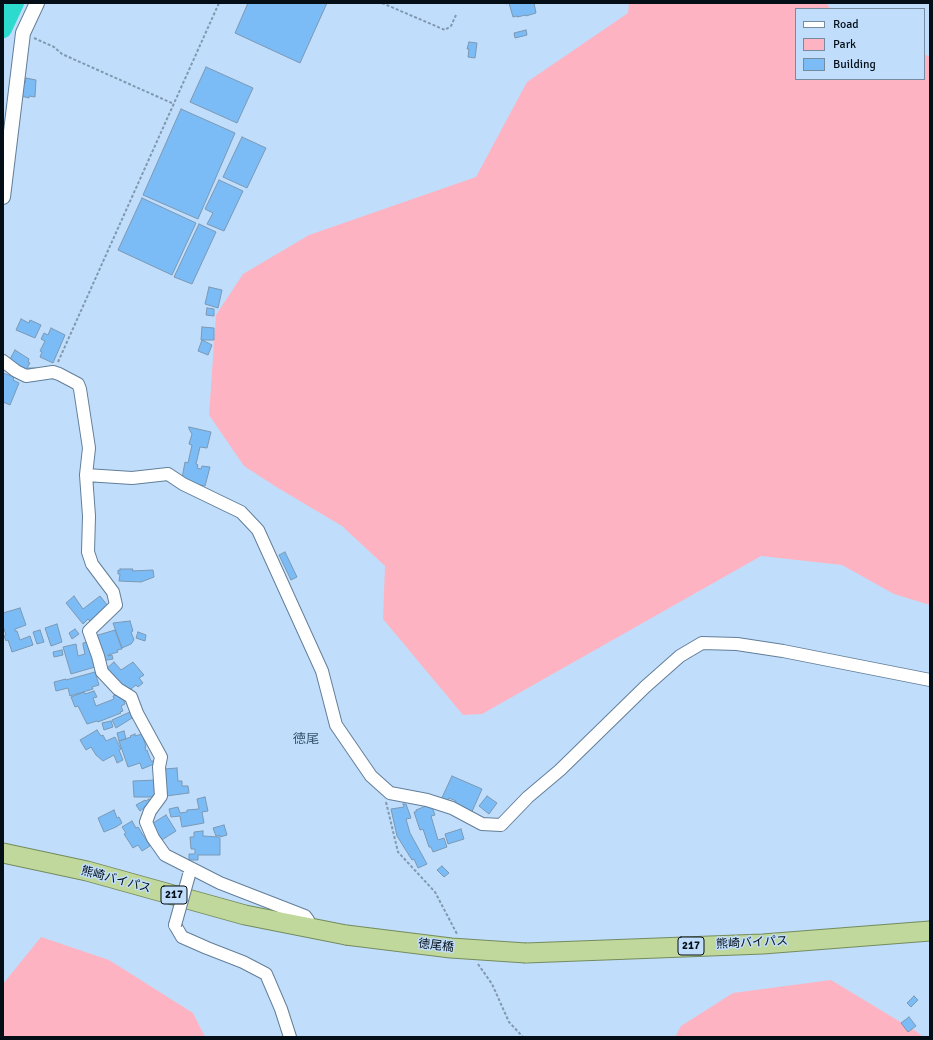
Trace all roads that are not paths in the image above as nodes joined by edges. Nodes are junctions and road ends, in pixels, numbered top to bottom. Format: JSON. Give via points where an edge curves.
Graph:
{"nodes":[{"id":1,"x":37,"y":3,"type":"edge"},
{"id":2,"x":3,"y":197,"type":"edge"},
{"id":3,"x":3,"y":361,"type":"edge"},
{"id":4,"x":86,"y":475,"type":"junction"},
{"id":5,"x":930,"y":680,"type":"edge"},
{"id":6,"x":3,"y":853,"type":"edge"},
{"id":7,"x":191,"y":872,"type":"junction"},
{"id":8,"x":308,"y":927,"type":"junction"},
{"id":9,"x":930,"y":931,"type":"edge"},
{"id":10,"x":346,"y":935,"type":"joint"},
{"id":11,"x":526,"y":953,"type":"joint"},
{"id":12,"x":290,"y":1037,"type":"edge"}],
"edges":[{"from":1,"to":2,"type":"street","via":[[23,33]]},
{"from":3,"to":4,"type":"street","via":[[26,376],[53,372],[78,384],[88,437],[89,458]]},
{"from":4,"to":5,"type":"street","via":[[132,478],[168,474],[241,512],[258,530],[322,671],[336,725],[371,776],[390,793],[452,808],[482,824],[501,826],[528,797],[560,770],[645,687],[680,656],[702,643],[737,644],[783,651]]},
{"from":4,"to":7,"type":"street","via":[[88,552],[92,564],[113,592],[116,605],[89,631],[102,672],[118,689],[131,697],[161,757],[161,796],[150,811],[146,822],[165,855]]},
{"from":6,"to":8,"type":"highway","name":"熊崎バイパス","number":"217","via":[[87,871],[245,915]]},
{"from":7,"to":8,"type":"street","via":[[305,916]]},
{"from":7,"to":12,"type":"street","bridge":true,"via":[[175,925],[182,937],[266,974]]},
{"from":8,"to":10,"type":"highway","name":"熊崎バイパス","number":"217"},
{"from":9,"to":11,"type":"highway","name":"熊崎バイパス","number":"217","via":[[763,944]]},
{"from":10,"to":11,"type":"highway","name":"徳尾橋","number":"217","bridge":true,"via":[[451,948]]}]}
